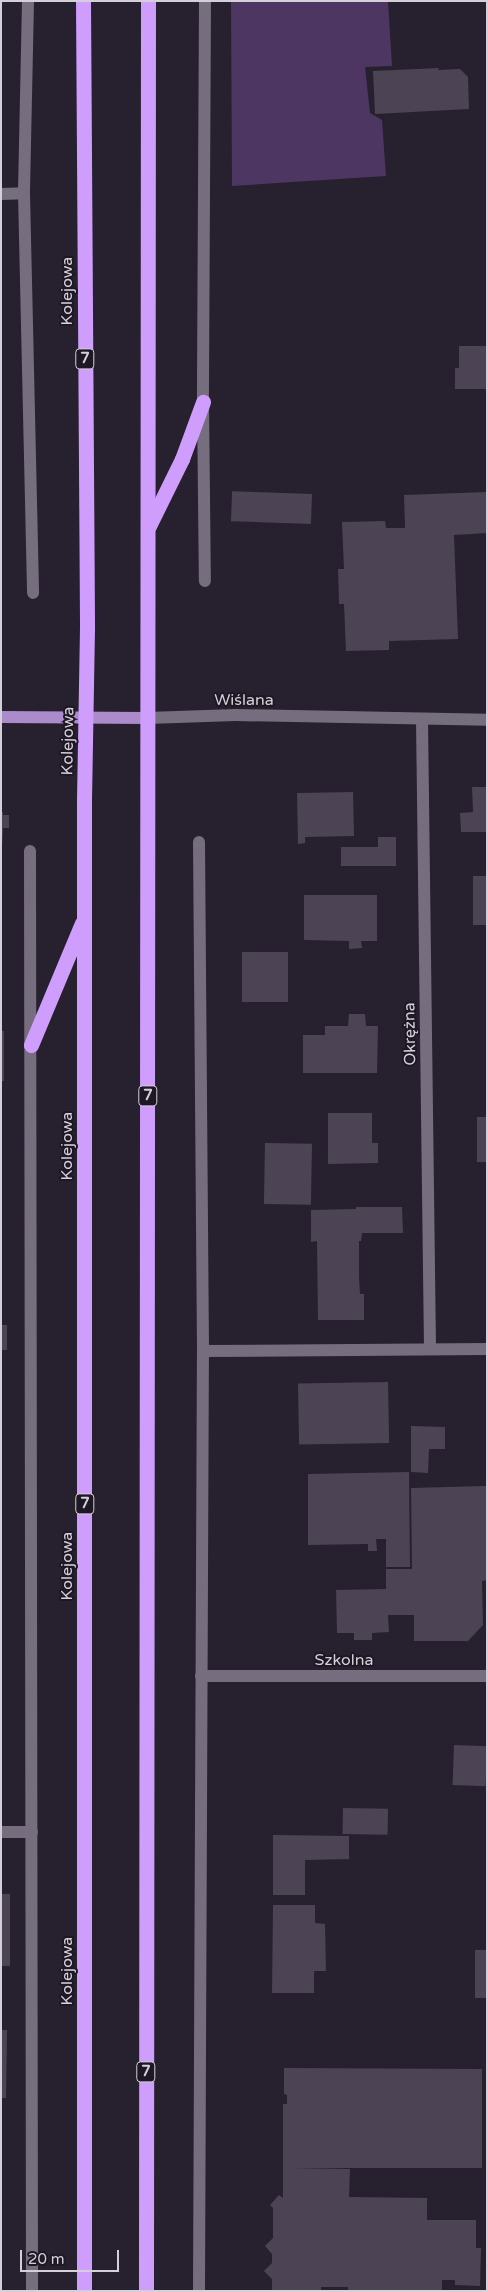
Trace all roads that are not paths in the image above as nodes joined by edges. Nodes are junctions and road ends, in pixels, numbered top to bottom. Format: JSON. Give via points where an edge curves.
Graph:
{"nodes":[{"id":1,"x":28,"y":1,"type":"edge"},
{"id":2,"x":83,"y":1,"type":"edge"},
{"id":3,"x":148,"y":1,"type":"edge"},
{"id":4,"x":205,"y":1,"type":"edge"},
{"id":5,"x":24,"y":193,"type":"junction"},
{"id":6,"x":1,"y":194,"type":"edge"},
{"id":7,"x":203,"y":402,"type":"junction"},
{"id":8,"x":147,"y":529,"type":"junction"},
{"id":9,"x":205,"y":581,"type":"dead end"},
{"id":10,"x":33,"y":593,"type":"dead end"},
{"id":11,"x":1,"y":717,"type":"edge"},
{"id":12,"x":85,"y":717,"type":"junction"},
{"id":13,"x":147,"y":718,"type":"junction"},
{"id":14,"x":422,"y":720,"type":"junction"},
{"id":15,"x":487,"y":720,"type":"edge"},
{"id":16,"x":200,"y":842,"type":"dead end"},
{"id":17,"x":30,"y":851,"type":"dead end"},
{"id":18,"x":85,"y":917,"type":"junction"},
{"id":19,"x":30,"y":1045,"type":"junction"},
{"id":20,"x":430,"y":1348,"type":"junction"},
{"id":21,"x":487,"y":1349,"type":"edge"},
{"id":22,"x":202,"y":1351,"type":"junction"},
{"id":23,"x":201,"y":1676,"type":"junction"},
{"id":24,"x":487,"y":1676,"type":"edge"},
{"id":25,"x":1,"y":1832,"type":"edge"},
{"id":26,"x":32,"y":1832,"type":"junction"},
{"id":27,"x":32,"y":2291,"type":"edge"},
{"id":28,"x":84,"y":2291,"type":"edge"},
{"id":29,"x":146,"y":2291,"type":"edge"},
{"id":30,"x":199,"y":2291,"type":"edge"}],
"edges":[{"from":1,"to":5,"type":"street"},
{"from":2,"to":12,"type":"highway","name":"Kolejowa","number":"7"},
{"from":3,"to":8,"type":"highway","number":"7"},
{"from":4,"to":7,"type":"street"},
{"from":5,"to":6,"type":"street"},
{"from":5,"to":10,"type":"street"},
{"from":7,"to":8,"type":"highway","via":[[182,459]]},
{"from":7,"to":9,"type":"street"},
{"from":8,"to":13,"type":"highway","number":"7"},
{"from":11,"to":12,"type":"main road","name":"Wiślana"},
{"from":12,"to":13,"type":"main road","name":"Wiślana"},
{"from":12,"to":18,"type":"highway","name":"Kolejowa","number":"7"},
{"from":13,"to":14,"type":"street","name":"Wiślana","via":[[236,715]]},
{"from":13,"to":29,"type":"highway","number":"7"},
{"from":14,"to":15,"type":"street","name":"Wiślana"},
{"from":14,"to":20,"type":"street","name":"Okrężna"},
{"from":16,"to":22,"type":"street"},
{"from":17,"to":19,"type":"street"},
{"from":18,"to":19,"type":"highway"},
{"from":18,"to":28,"type":"highway","name":"Kolejowa","number":"7"},
{"from":19,"to":26,"type":"street"},
{"from":20,"to":21,"type":"street"},
{"from":20,"to":22,"type":"street"},
{"from":22,"to":23,"type":"street"},
{"from":23,"to":24,"type":"street","name":"Szkolna"},
{"from":23,"to":30,"type":"street"},
{"from":25,"to":26,"type":"street"},
{"from":26,"to":27,"type":"street"}]}
